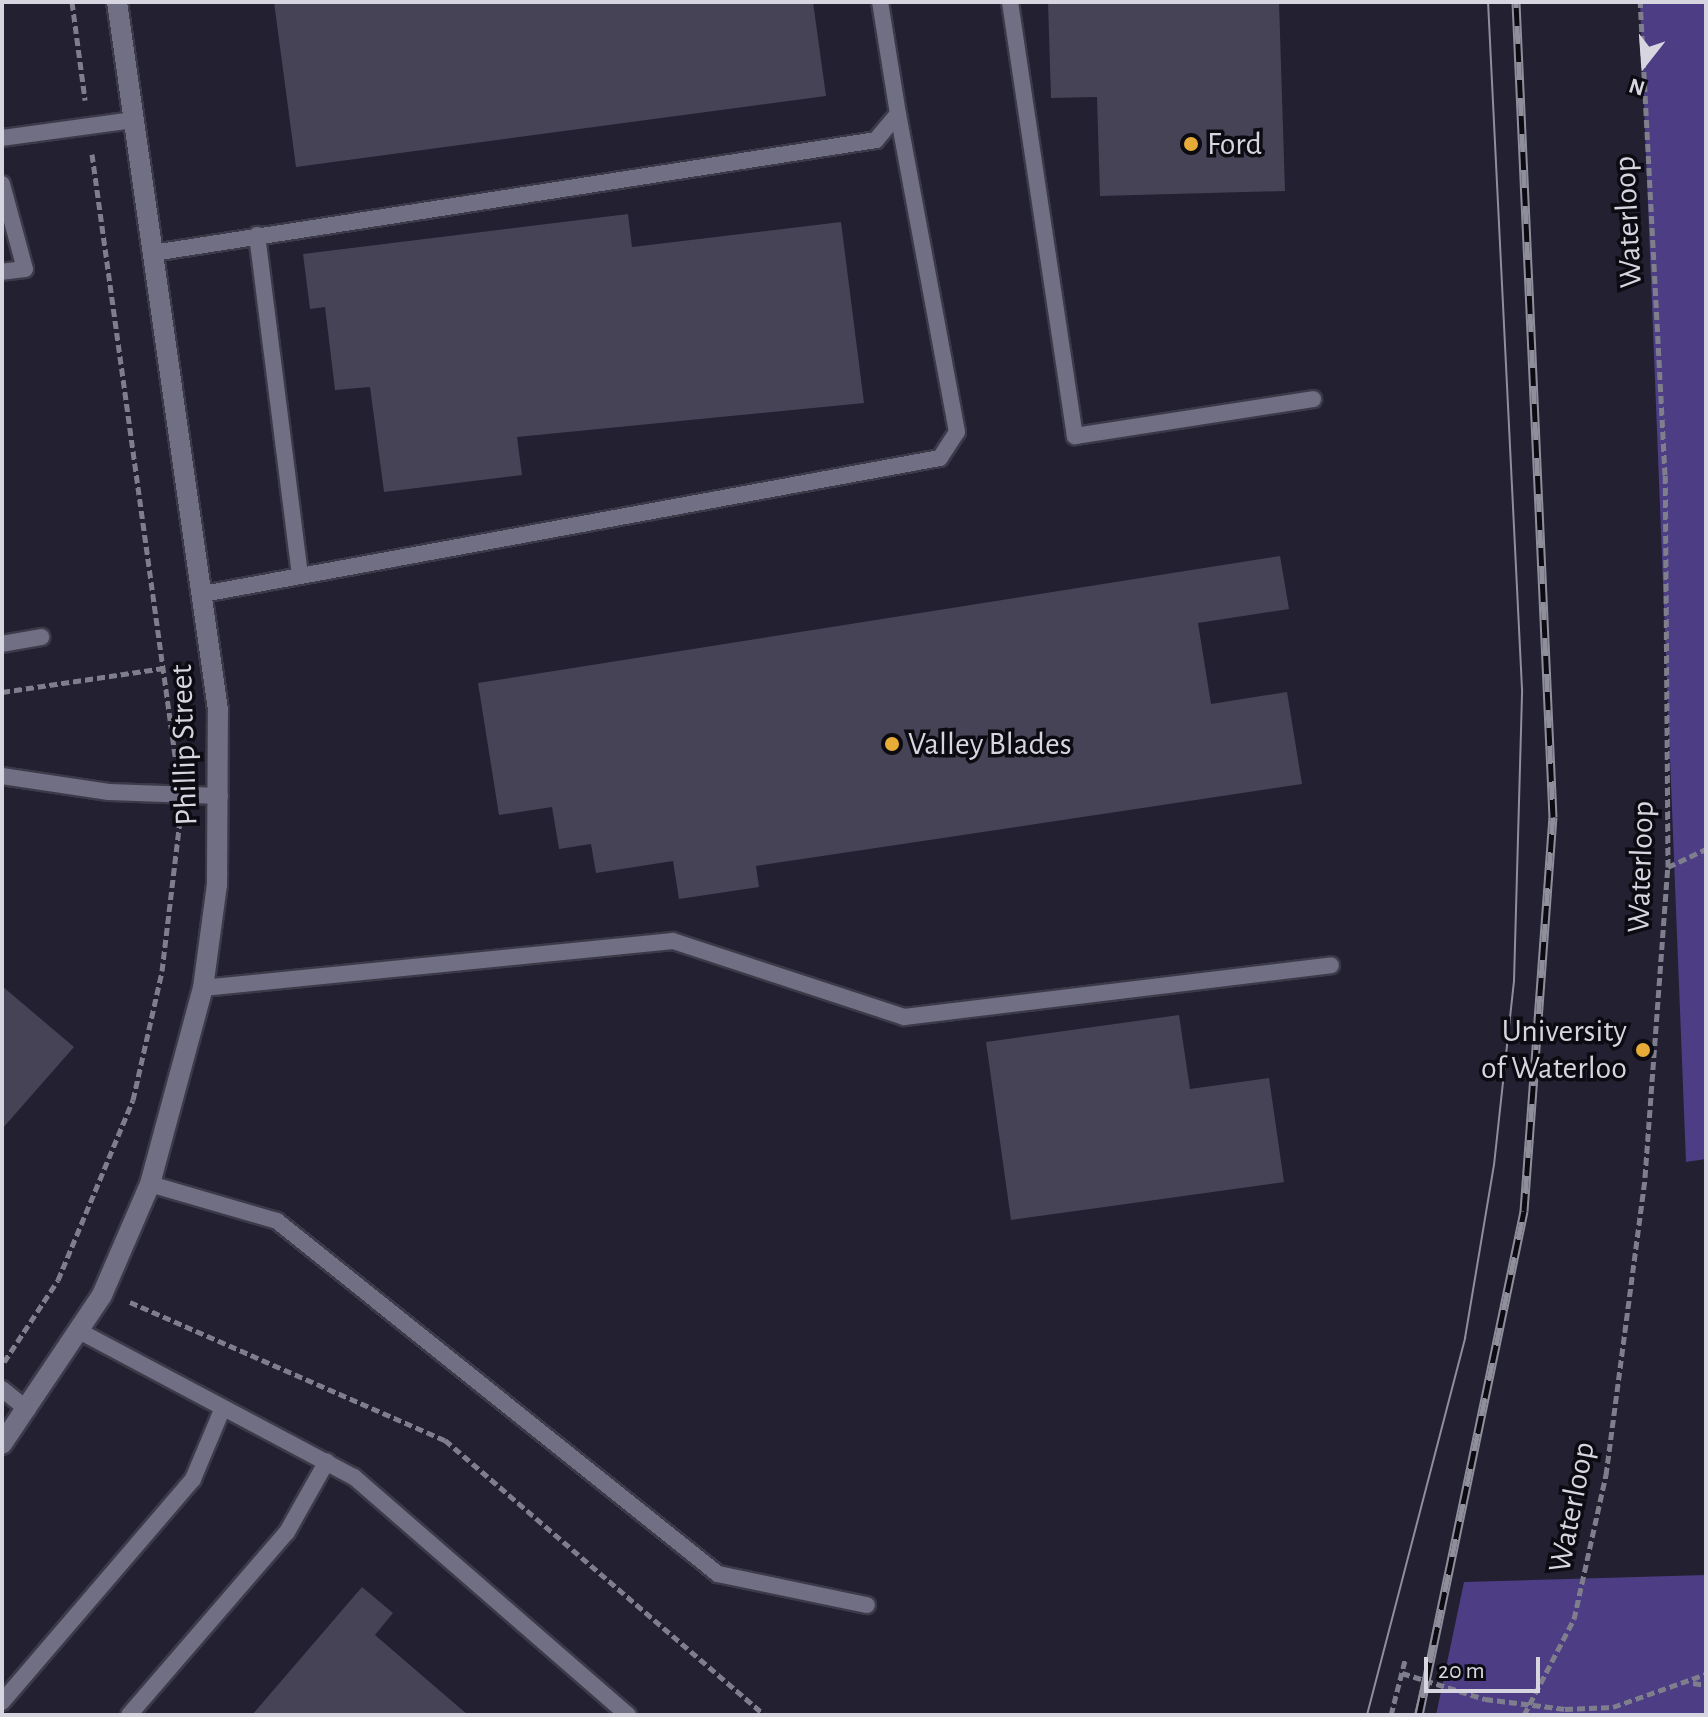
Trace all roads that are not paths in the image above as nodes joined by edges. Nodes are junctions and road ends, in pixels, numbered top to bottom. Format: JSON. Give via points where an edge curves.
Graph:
{"nodes":[{"id":1,"x":117,"y":2,"type":"edge"},
{"id":2,"x":880,"y":2,"type":"edge"},
{"id":3,"x":1010,"y":2,"type":"edge"},
{"id":4,"x":898,"y":114,"type":"junction"},
{"id":5,"x":133,"y":120,"type":"junction"},
{"id":6,"x":2,"y":138,"type":"edge"},
{"id":7,"x":2,"y":184,"type":"edge"},
{"id":8,"x":257,"y":235,"type":"junction"},
{"id":9,"x":153,"y":253,"type":"junction"},
{"id":10,"x":2,"y":272,"type":"edge"},
{"id":11,"x":1313,"y":399,"type":"dead end"},
{"id":12,"x":300,"y":575,"type":"junction"},
{"id":13,"x":203,"y":594,"type":"junction"},
{"id":14,"x":41,"y":637,"type":"dead end"},
{"id":15,"x":2,"y":644,"type":"edge"},
{"id":16,"x":2,"y":776,"type":"edge"},
{"id":17,"x":220,"y":796,"type":"junction"},
{"id":18,"x":1331,"y":965,"type":"dead end"},
{"id":19,"x":203,"y":988,"type":"junction"},
{"id":20,"x":150,"y":1184,"type":"junction"},
{"id":21,"x":81,"y":1332,"type":"junction"},
{"id":22,"x":2,"y":1389,"type":"edge"},
{"id":23,"x":28,"y":1410,"type":"junction"},
{"id":24,"x":222,"y":1410,"type":"junction"},
{"id":25,"x":2,"y":1444,"type":"edge"},
{"id":26,"x":327,"y":1461,"type":"junction"},
{"id":27,"x":867,"y":1605,"type":"dead end"},
{"id":28,"x":2,"y":1702,"type":"edge"},
{"id":29,"x":129,"y":1715,"type":"edge"},
{"id":30,"x":628,"y":1715,"type":"edge"}],
"edges":[{"from":1,"to":5,"type":"street","name":"Phillip Street"},
{"from":2,"to":4,"type":"lane"},
{"from":3,"to":11,"type":"lane","via":[[1075,436]]},
{"from":4,"to":8,"type":"lane","via":[[876,140]]},
{"from":4,"to":12,"type":"lane","via":[[957,432],[940,458]]},
{"from":5,"to":6,"type":"lane"},
{"from":5,"to":9,"type":"street","name":"Phillip Street"},
{"from":7,"to":10,"type":"lane","via":[[25,269]]},
{"from":8,"to":9,"type":"lane"},
{"from":8,"to":12,"type":"lane"},
{"from":9,"to":13,"type":"street","name":"Phillip Street"},
{"from":12,"to":13,"type":"lane"},
{"from":13,"to":17,"type":"street","name":"Phillip Street"},
{"from":14,"to":15,"type":"lane"},
{"from":16,"to":17,"type":"lane"},
{"from":17,"to":19,"type":"street","name":"Phillip Street"},
{"from":18,"to":19,"type":"lane","via":[[904,1017],[673,941]]},
{"from":19,"to":20,"type":"street","name":"Phillip Street"},
{"from":20,"to":21,"type":"street","name":"Phillip Street"},
{"from":20,"to":27,"type":"lane","via":[[277,1221],[718,1574]]},
{"from":21,"to":23,"type":"street","name":"Phillip Street"},
{"from":21,"to":24,"type":"lane"},
{"from":22,"to":23,"type":"lane"},
{"from":23,"to":25,"type":"street","name":"Phillip Street"},
{"from":24,"to":26,"type":"lane"},
{"from":24,"to":28,"type":"lane","via":[[193,1479]]},
{"from":26,"to":29,"type":"lane","via":[[287,1532]]},
{"from":26,"to":30,"type":"lane"}]}
